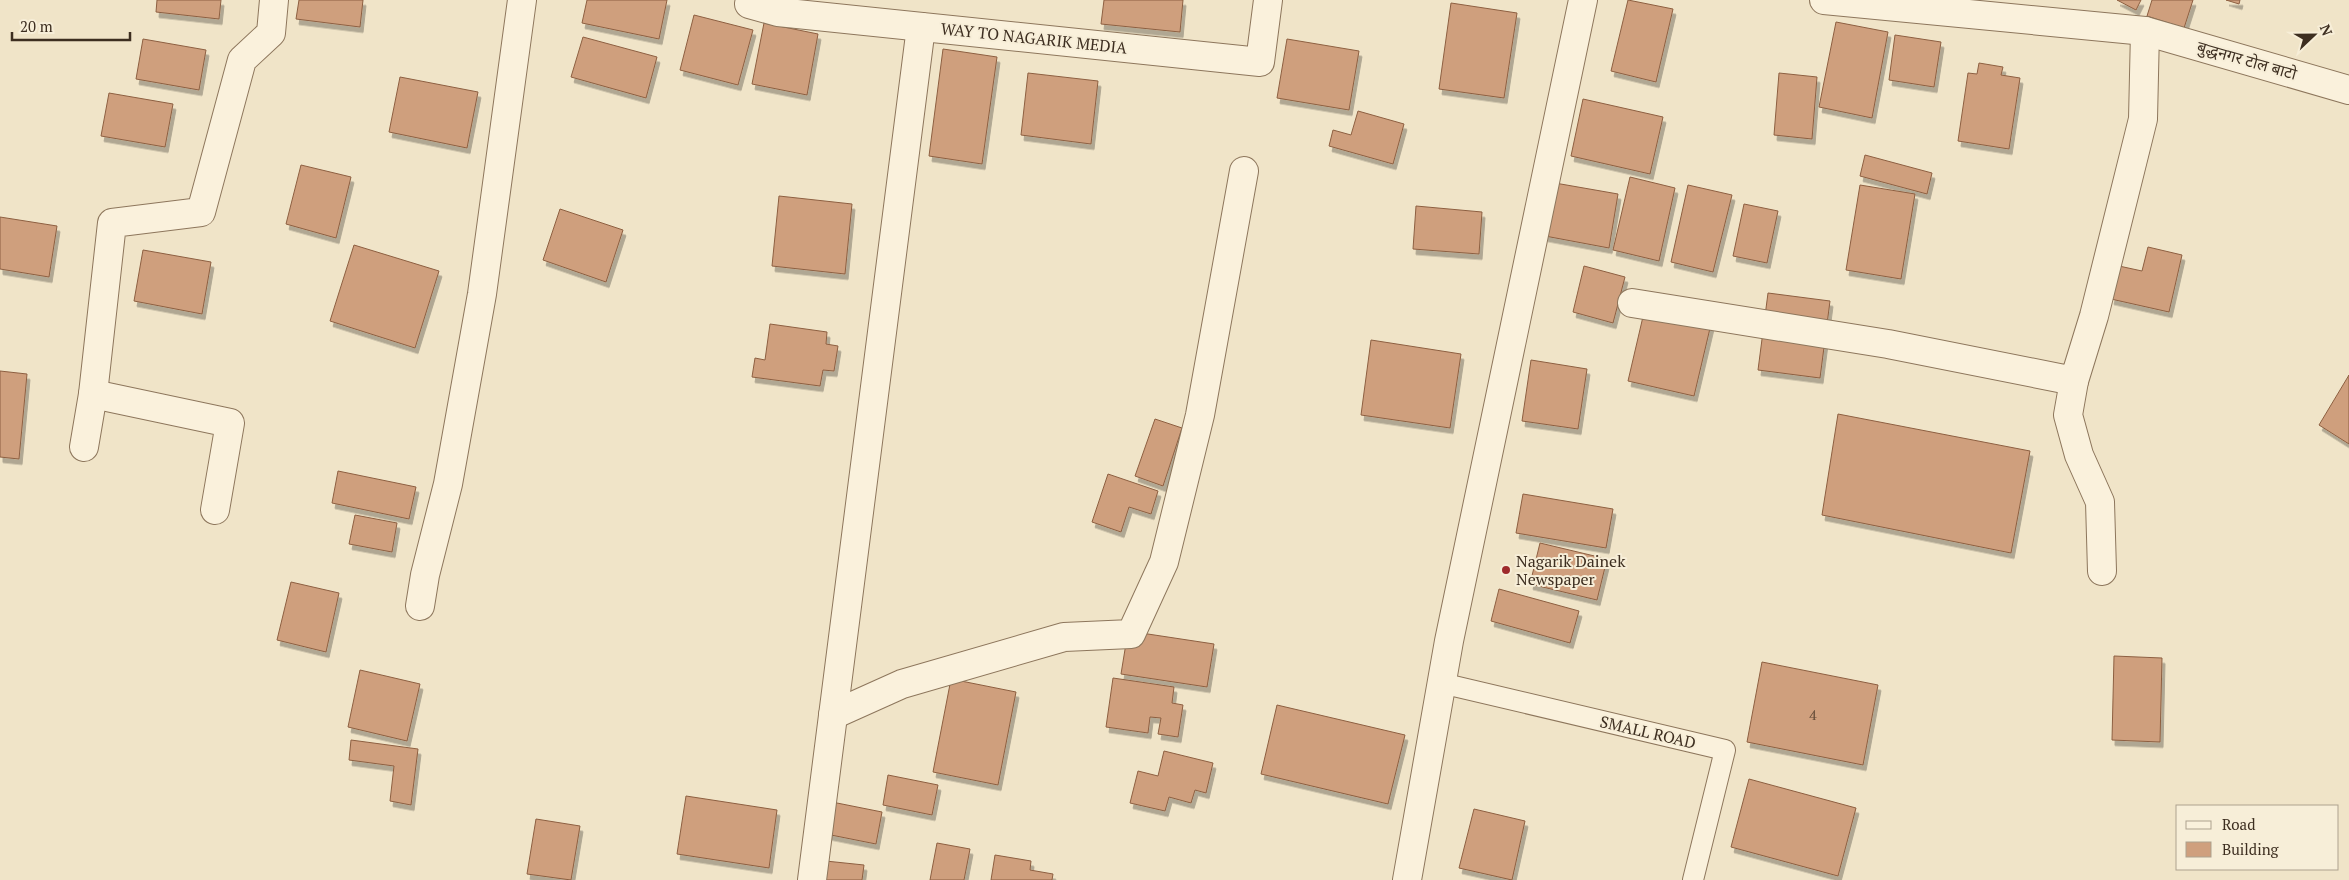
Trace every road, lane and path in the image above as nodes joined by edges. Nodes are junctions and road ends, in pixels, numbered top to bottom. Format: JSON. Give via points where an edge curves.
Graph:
{"nodes":[{"id":1,"x":274,"y":0,"type":"edge"},
{"id":2,"x":522,"y":0,"type":"edge"},
{"id":3,"x":750,"y":0,"type":"edge"},
{"id":4,"x":1268,"y":0,"type":"edge"},
{"id":5,"x":1583,"y":0,"type":"edge"},
{"id":6,"x":1824,"y":0,"type":"edge"},
{"id":7,"x":921,"y":27,"type":"junction"},
{"id":8,"x":2145,"y":30,"type":"junction"},
{"id":9,"x":2349,"y":90,"type":"edge"},
{"id":10,"x":1244,"y":171,"type":"dead end"},
{"id":11,"x":1632,"y":303,"type":"dead end"},
{"id":12,"x":2074,"y":381,"type":"junction"},
{"id":13,"x":93,"y":394,"type":"junction"},
{"id":14,"x":84,"y":447,"type":"dead end"},
{"id":15,"x":215,"y":510,"type":"dead end"},
{"id":16,"x":2102,"y":571,"type":"dead end"},
{"id":17,"x":420,"y":606,"type":"dead end"},
{"id":18,"x":1441,"y":683,"type":"junction"},
{"id":19,"x":833,"y":715,"type":"junction"},
{"id":20,"x":812,"y":880,"type":"edge"},
{"id":21,"x":1407,"y":880,"type":"edge"},
{"id":22,"x":1693,"y":880,"type":"edge"}],
"edges":[{"from":1,"to":13,"type":"street","via":[[271,33],[242,60],[201,212],[112,223]]},
{"from":2,"to":17,"type":"street","via":[[482,294],[448,484]]},
{"from":3,"to":7,"type":"street","name":"WAY TO NAGARIK MEDIA","via":[[749,4],[778,12]]},
{"from":4,"to":7,"type":"street","name":"WAY TO NAGARIK MEDIA","via":[[1260,62]]},
{"from":5,"to":18,"type":"street"},
{"from":6,"to":8,"type":"street","name":"बुद्धनगर टोल बाटो"},
{"from":7,"to":19,"type":"street"},
{"from":8,"to":9,"type":"street","name":"बुद्धनगर टोल बाटो"},
{"from":8,"to":12,"type":"street","via":[[2143,119]]},
{"from":10,"to":19,"type":"street","via":[[1191,452],[1164,562],[1131,634],[1064,636],[902,684]]},
{"from":11,"to":12,"type":"street","via":[[1888,344]]},
{"from":12,"to":16,"type":"street","via":[[2068,415],[2079,455],[2100,502]]},
{"from":13,"to":14,"type":"street"},
{"from":13,"to":15,"type":"street","via":[[230,423]]},
{"from":18,"to":21,"type":"street"},
{"from":18,"to":22,"type":"lane","name":"SMALL ROAD","via":[[1725,750]]},
{"from":19,"to":20,"type":"street"}]}
